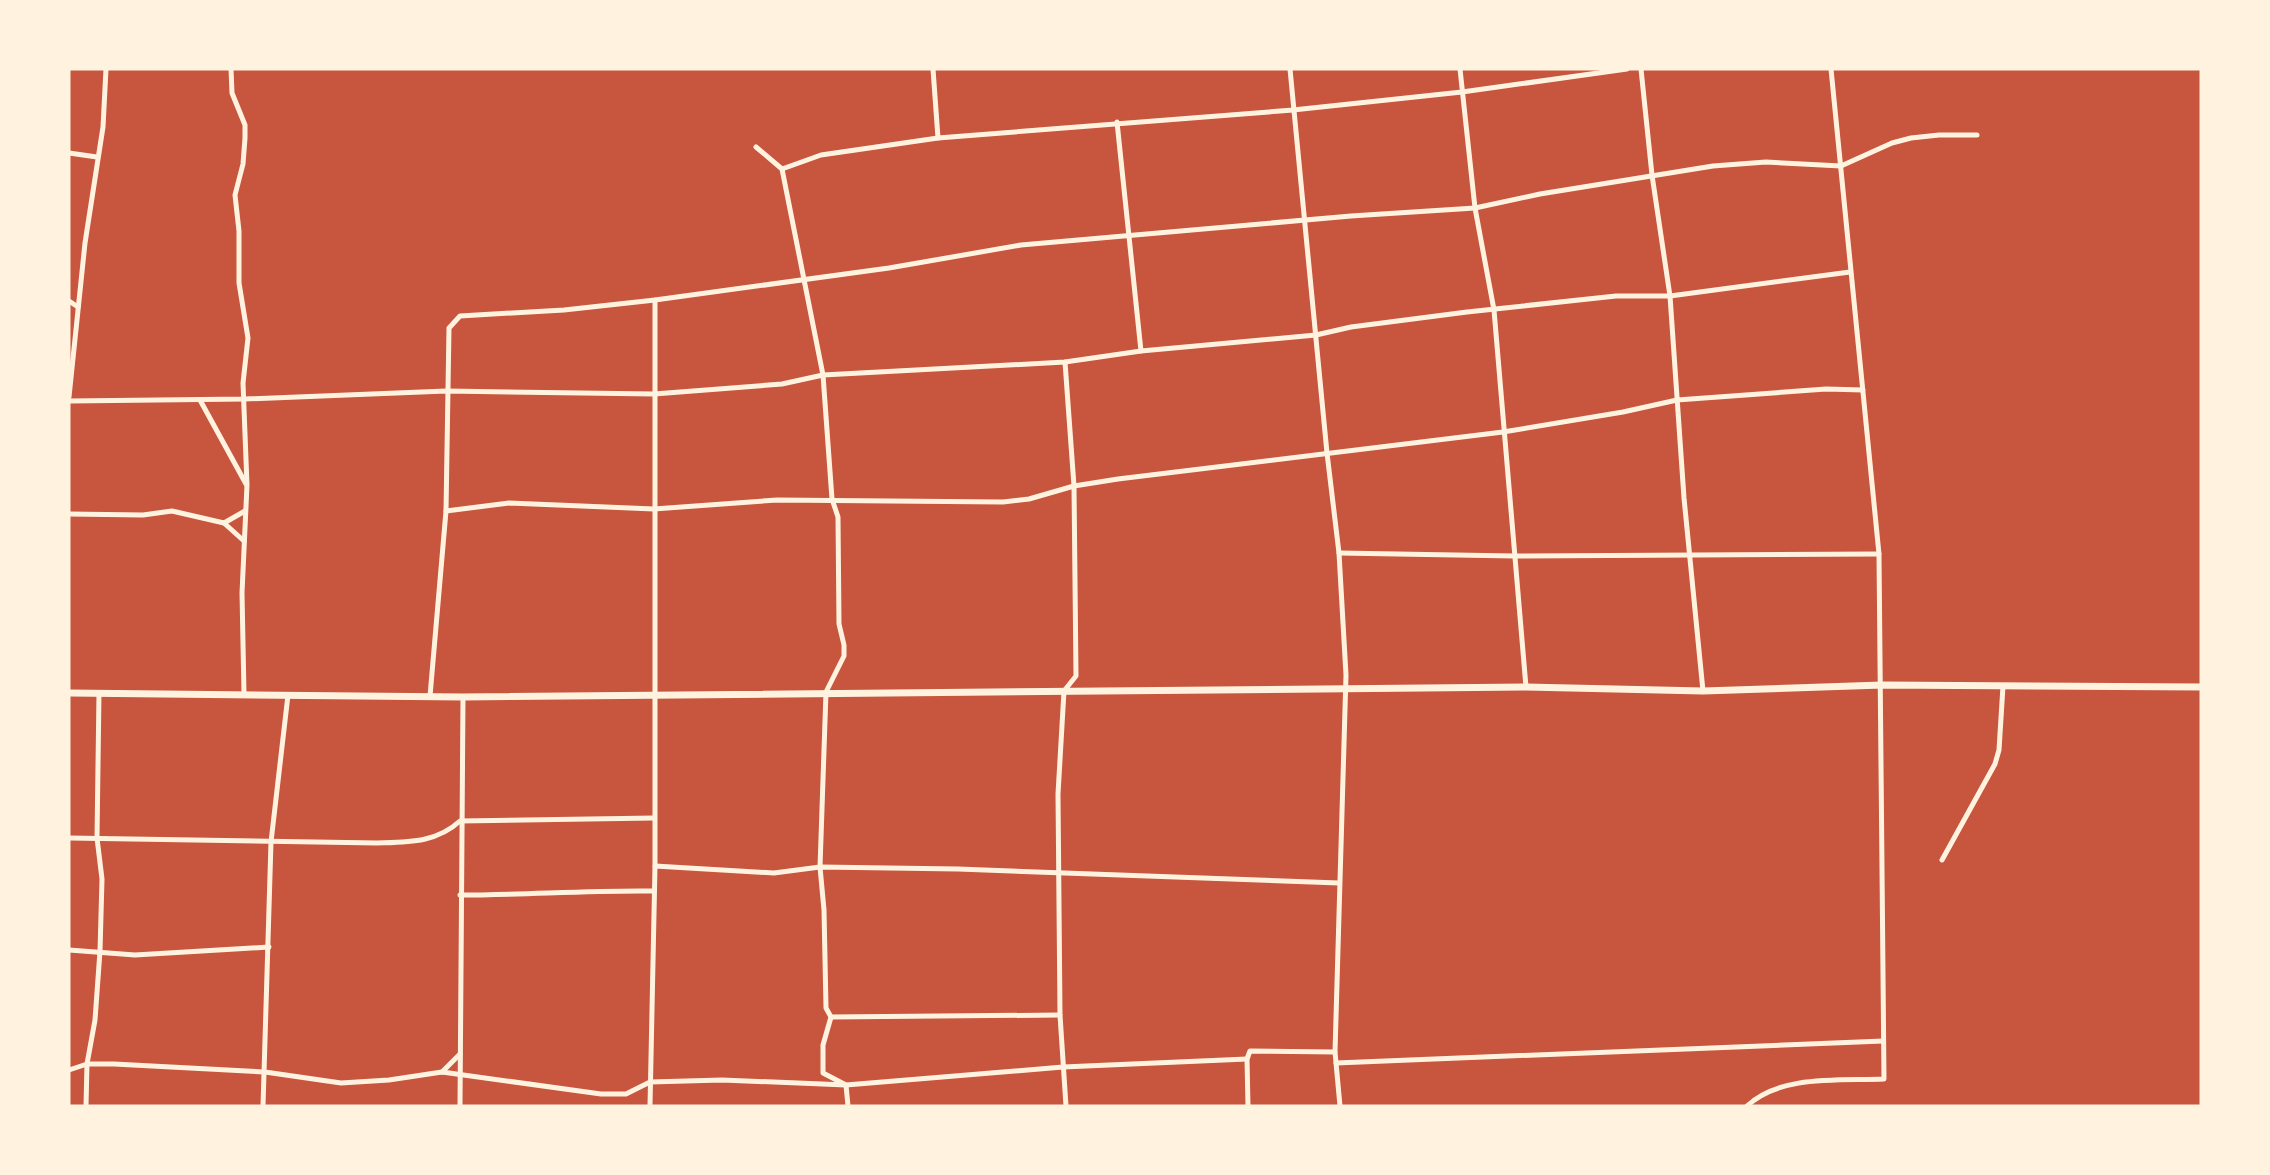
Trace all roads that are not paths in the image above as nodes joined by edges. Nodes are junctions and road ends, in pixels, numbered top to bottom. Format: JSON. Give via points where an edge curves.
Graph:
{"nodes":[{"id":1,"x":106,"y":69,"type":"edge"},
{"id":2,"x":231,"y":69,"type":"edge"},
{"id":3,"x":933,"y":69,"type":"edge"},
{"id":4,"x":1290,"y":69,"type":"edge"},
{"id":5,"x":1460,"y":69,"type":"edge"},
{"id":6,"x":1627,"y":69,"type":"edge"},
{"id":7,"x":1641,"y":69,"type":"edge"},
{"id":8,"x":1831,"y":69,"type":"edge"},
{"id":9,"x":1462,"y":93,"type":"junction"},
{"id":10,"x":1293,"y":110,"type":"junction"},
{"id":11,"x":1117,"y":122,"type":"junction"},
{"id":12,"x":1977,"y":135,"type":"dead end"},
{"id":13,"x":938,"y":138,"type":"junction"},
{"id":14,"x":756,"y":147,"type":"dead end"},
{"id":15,"x":69,"y":153,"type":"edge"},
{"id":16,"x":97,"y":157,"type":"junction"},
{"id":17,"x":1841,"y":166,"type":"junction"},
{"id":18,"x":782,"y":169,"type":"junction"},
{"id":19,"x":1652,"y":176,"type":"junction"},
{"id":20,"x":1475,"y":208,"type":"junction"},
{"id":21,"x":1306,"y":220,"type":"junction"},
{"id":22,"x":1127,"y":235,"type":"junction"},
{"id":23,"x":1850,"y":272,"type":"junction"},
{"id":24,"x":802,"y":279,"type":"junction"},
{"id":25,"x":1670,"y":296,"type":"junction"},
{"id":26,"x":655,"y":300,"type":"junction"},
{"id":27,"x":69,"y":301,"type":"edge"},
{"id":28,"x":78,"y":307,"type":"junction"},
{"id":29,"x":1494,"y":310,"type":"junction"},
{"id":30,"x":1316,"y":335,"type":"junction"},
{"id":31,"x":1141,"y":351,"type":"junction"},
{"id":32,"x":1065,"y":362,"type":"junction"},
{"id":33,"x":824,"y":375,"type":"junction"},
{"id":34,"x":1863,"y":390,"type":"junction"},
{"id":35,"x":446,"y":391,"type":"junction"},
{"id":36,"x":654,"y":394,"type":"junction"},
{"id":37,"x":69,"y":399,"type":"edge"},
{"id":38,"x":245,"y":399,"type":"junction"},
{"id":39,"x":200,"y":400,"type":"junction"},
{"id":40,"x":1677,"y":400,"type":"junction"},
{"id":41,"x":1503,"y":432,"type":"junction"},
{"id":42,"x":1327,"y":453,"type":"junction"},
{"id":43,"x":247,"y":485,"type":"junction"},
{"id":44,"x":1074,"y":486,"type":"junction"},
{"id":45,"x":832,"y":499,"type":"junction"},
{"id":46,"x":654,"y":509,"type":"junction"},
{"id":47,"x":245,"y":511,"type":"junction"},
{"id":48,"x":446,"y":511,"type":"junction"},
{"id":49,"x":69,"y":514,"type":"edge"},
{"id":50,"x":224,"y":523,"type":"junction"},
{"id":51,"x":244,"y":541,"type":"junction"},
{"id":52,"x":1340,"y":553,"type":"junction"},
{"id":53,"x":1879,"y":554,"type":"junction"},
{"id":54,"x":1514,"y":556,"type":"junction"},
{"id":55,"x":1690,"y":556,"type":"junction"},
{"id":56,"x":1882,"y":686,"type":"junction"},
{"id":57,"x":2003,"y":686,"type":"junction"},
{"id":58,"x":1526,"y":687,"type":"junction"},
{"id":59,"x":2201,"y":687,"type":"edge"},
{"id":60,"x":1346,"y":688,"type":"junction"},
{"id":61,"x":1064,"y":691,"type":"junction"},
{"id":62,"x":1703,"y":691,"type":"junction"},
{"id":63,"x":826,"y":692,"type":"junction"},
{"id":64,"x":69,"y":693,"type":"edge"},
{"id":65,"x":99,"y":693,"type":"junction"},
{"id":66,"x":244,"y":694,"type":"junction"},
{"id":67,"x":655,"y":694,"type":"junction"},
{"id":68,"x":288,"y":695,"type":"junction"},
{"id":69,"x":430,"y":696,"type":"junction"},
{"id":70,"x":463,"y":697,"type":"junction"},
{"id":71,"x":654,"y":818,"type":"junction"},
{"id":72,"x":460,"y":821,"type":"junction"},
{"id":73,"x":69,"y":838,"type":"edge"},
{"id":74,"x":97,"y":838,"type":"junction"},
{"id":75,"x":272,"y":842,"type":"junction"},
{"id":76,"x":1941,"y":860,"type":"dead end"},
{"id":77,"x":655,"y":866,"type":"junction"},
{"id":78,"x":820,"y":867,"type":"junction"},
{"id":79,"x":1058,"y":873,"type":"junction"},
{"id":80,"x":1339,"y":883,"type":"junction"},
{"id":81,"x":654,"y":891,"type":"junction"},
{"id":82,"x":460,"y":895,"type":"junction"},
{"id":83,"x":269,"y":947,"type":"junction"},
{"id":84,"x":69,"y":950,"type":"edge"},
{"id":85,"x":100,"y":951,"type":"junction"},
{"id":86,"x":1060,"y":1015,"type":"junction"},
{"id":87,"x":831,"y":1017,"type":"junction"},
{"id":88,"x":1883,"y":1041,"type":"junction"},
{"id":89,"x":1335,"y":1052,"type":"junction"},
{"id":90,"x":460,"y":1054,"type":"junction"},
{"id":91,"x":1247,"y":1059,"type":"junction"},
{"id":92,"x":87,"y":1064,"type":"junction"},
{"id":93,"x":1336,"y":1064,"type":"junction"},
{"id":94,"x":1064,"y":1067,"type":"junction"},
{"id":95,"x":69,"y":1070,"type":"edge"},
{"id":96,"x":265,"y":1072,"type":"junction"},
{"id":97,"x":442,"y":1072,"type":"junction"},
{"id":98,"x":460,"y":1074,"type":"junction"},
{"id":99,"x":650,"y":1082,"type":"junction"},
{"id":100,"x":846,"y":1085,"type":"junction"},
{"id":101,"x":86,"y":1106,"type":"edge"},
{"id":102,"x":263,"y":1106,"type":"edge"},
{"id":103,"x":460,"y":1106,"type":"edge"},
{"id":104,"x":650,"y":1106,"type":"edge"},
{"id":105,"x":848,"y":1106,"type":"edge"},
{"id":106,"x":1066,"y":1106,"type":"edge"},
{"id":107,"x":1248,"y":1106,"type":"edge"},
{"id":108,"x":1340,"y":1106,"type":"edge"},
{"id":109,"x":1748,"y":1106,"type":"edge"}],
"edges":[{"from":1,"to":16,"type":"street"},
{"from":2,"to":38,"type":"street","via":[[232,93],[245,125],[243,164],[235,195],[239,283],[248,338]]},
{"from":3,"to":13,"type":"street"},
{"from":4,"to":10,"type":"street"},
{"from":5,"to":9,"type":"street"},
{"from":6,"to":9,"type":"street"},
{"from":7,"to":19,"type":"street"},
{"from":8,"to":17,"type":"street"},
{"from":9,"to":10,"type":"street"},
{"from":9,"to":20,"type":"street"},
{"from":10,"to":11,"type":"street"},
{"from":10,"to":21,"type":"street"},
{"from":11,"to":13,"type":"street"},
{"from":11,"to":22,"type":"street"},
{"from":12,"to":17,"type":"street","via":[[1911,138]]},
{"from":13,"to":18,"type":"street","via":[[821,155]]},
{"from":14,"to":18,"type":"street"},
{"from":15,"to":16,"type":"street"},
{"from":16,"to":28,"type":"street"},
{"from":17,"to":19,"type":"street","via":[[1766,162]]},
{"from":17,"to":23,"type":"street"},
{"from":18,"to":24,"type":"street"},
{"from":19,"to":20,"type":"street"},
{"from":19,"to":25,"type":"street"},
{"from":20,"to":21,"type":"street"},
{"from":20,"to":29,"type":"street"},
{"from":21,"to":22,"type":"street"},
{"from":21,"to":30,"type":"street"},
{"from":22,"to":24,"type":"street","via":[[1021,245]]},
{"from":22,"to":31,"type":"street"},
{"from":23,"to":25,"type":"street"},
{"from":23,"to":34,"type":"street"},
{"from":24,"to":26,"type":"street"},
{"from":24,"to":33,"type":"street"},
{"from":25,"to":29,"type":"street","via":[[1616,296]]},
{"from":25,"to":40,"type":"street"},
{"from":26,"to":35,"type":"street","via":[[460,316],[449,328]]},
{"from":26,"to":36,"type":"street"},
{"from":27,"to":28,"type":"street"},
{"from":28,"to":37,"type":"street"},
{"from":29,"to":30,"type":"street","via":[[1371,324]]},
{"from":29,"to":41,"type":"street"},
{"from":30,"to":31,"type":"street"},
{"from":30,"to":42,"type":"street"},
{"from":31,"to":32,"type":"street"},
{"from":32,"to":33,"type":"street"},
{"from":32,"to":44,"type":"street"},
{"from":33,"to":36,"type":"street","via":[[782,384]]},
{"from":33,"to":45,"type":"street"},
{"from":34,"to":40,"type":"street"},
{"from":34,"to":53,"type":"street"},
{"from":35,"to":36,"type":"street"},
{"from":35,"to":38,"type":"street"},
{"from":35,"to":48,"type":"street"},
{"from":36,"to":46,"type":"street"},
{"from":37,"to":39,"type":"street"},
{"from":38,"to":39,"type":"street"},
{"from":38,"to":43,"type":"street"},
{"from":39,"to":43,"type":"street"},
{"from":40,"to":41,"type":"street"},
{"from":40,"to":55,"type":"street"},
{"from":41,"to":42,"type":"street"},
{"from":41,"to":54,"type":"street"},
{"from":42,"to":44,"type":"street"},
{"from":42,"to":52,"type":"street"},
{"from":43,"to":47,"type":"street"},
{"from":44,"to":45,"type":"street","via":[[1003,502]]},
{"from":44,"to":61,"type":"street","via":[[1076,676]]},
{"from":45,"to":46,"type":"street"},
{"from":45,"to":63,"type":"street","via":[[838,517],[839,624],[844,645],[843,656]]},
{"from":46,"to":48,"type":"street","via":[[509,503]]},
{"from":46,"to":67,"type":"street"},
{"from":47,"to":50,"type":"street"},
{"from":47,"to":51,"type":"street"},
{"from":48,"to":69,"type":"street"},
{"from":49,"to":50,"type":"street","via":[[143,515],[172,511]]},
{"from":50,"to":51,"type":"street"},
{"from":51,"to":66,"type":"street"},
{"from":52,"to":54,"type":"street"},
{"from":52,"to":60,"type":"street"},
{"from":53,"to":55,"type":"street"},
{"from":53,"to":56,"type":"street"},
{"from":54,"to":55,"type":"street"},
{"from":54,"to":58,"type":"street"},
{"from":55,"to":62,"type":"street"},
{"from":56,"to":57,"type":"street"},
{"from":56,"to":62,"type":"street"},
{"from":56,"to":88,"type":"street"},
{"from":57,"to":59,"type":"street"},
{"from":57,"to":76,"type":"street","via":[[1995,764]]},
{"from":58,"to":60,"type":"street"},
{"from":58,"to":62,"type":"street"},
{"from":60,"to":61,"type":"street"},
{"from":60,"to":80,"type":"street"},
{"from":61,"to":63,"type":"street"},
{"from":61,"to":79,"type":"street"},
{"from":63,"to":67,"type":"street"},
{"from":63,"to":78,"type":"street"},
{"from":64,"to":65,"type":"street"},
{"from":65,"to":66,"type":"street"},
{"from":65,"to":74,"type":"street"},
{"from":66,"to":68,"type":"street"},
{"from":67,"to":70,"type":"street"},
{"from":67,"to":71,"type":"street"},
{"from":68,"to":69,"type":"street"},
{"from":68,"to":75,"type":"street"},
{"from":69,"to":70,"type":"street"},
{"from":70,"to":72,"type":"street"},
{"from":71,"to":72,"type":"street"},
{"from":71,"to":77,"type":"street"},
{"from":72,"to":75,"type":"street","via":[[438,837],[415,841]]},
{"from":72,"to":82,"type":"street"},
{"from":73,"to":74,"type":"street"},
{"from":74,"to":75,"type":"street"},
{"from":74,"to":85,"type":"street","via":[[102,879]]},
{"from":75,"to":83,"type":"street"},
{"from":77,"to":78,"type":"street","via":[[774,873]]},
{"from":77,"to":81,"type":"street"},
{"from":78,"to":79,"type":"street"},
{"from":78,"to":87,"type":"street","via":[[826,1008]]},
{"from":79,"to":80,"type":"street"},
{"from":79,"to":86,"type":"street"},
{"from":80,"to":89,"type":"street"},
{"from":81,"to":82,"type":"street"},
{"from":81,"to":99,"type":"street"},
{"from":82,"to":90,"type":"street"},
{"from":83,"to":85,"type":"street","via":[[135,955]]},
{"from":83,"to":96,"type":"street"},
{"from":84,"to":85,"type":"street"},
{"from":85,"to":92,"type":"street"},
{"from":86,"to":87,"type":"street"},
{"from":86,"to":94,"type":"street"},
{"from":87,"to":100,"type":"street","via":[[823,1045],[823,1073]]},
{"from":88,"to":93,"type":"street"},
{"from":88,"to":109,"type":"street","via":[[1884,1079],[1805,1082],[1773,1090]]},
{"from":89,"to":91,"type":"street","via":[[1250,1051]]},
{"from":89,"to":93,"type":"street"},
{"from":90,"to":97,"type":"street"},
{"from":90,"to":98,"type":"street"},
{"from":91,"to":94,"type":"street"},
{"from":91,"to":107,"type":"street"},
{"from":92,"to":95,"type":"street"},
{"from":92,"to":96,"type":"street"},
{"from":92,"to":101,"type":"street"},
{"from":93,"to":108,"type":"street"},
{"from":94,"to":100,"type":"street"},
{"from":94,"to":106,"type":"street"},
{"from":96,"to":97,"type":"street","via":[[341,1083]]},
{"from":96,"to":102,"type":"street"},
{"from":97,"to":98,"type":"street"},
{"from":98,"to":99,"type":"street","via":[[601,1094],[626,1094]]},
{"from":98,"to":103,"type":"street"},
{"from":99,"to":100,"type":"street","via":[[722,1080]]},
{"from":99,"to":104,"type":"street"},
{"from":100,"to":105,"type":"street"}]}
